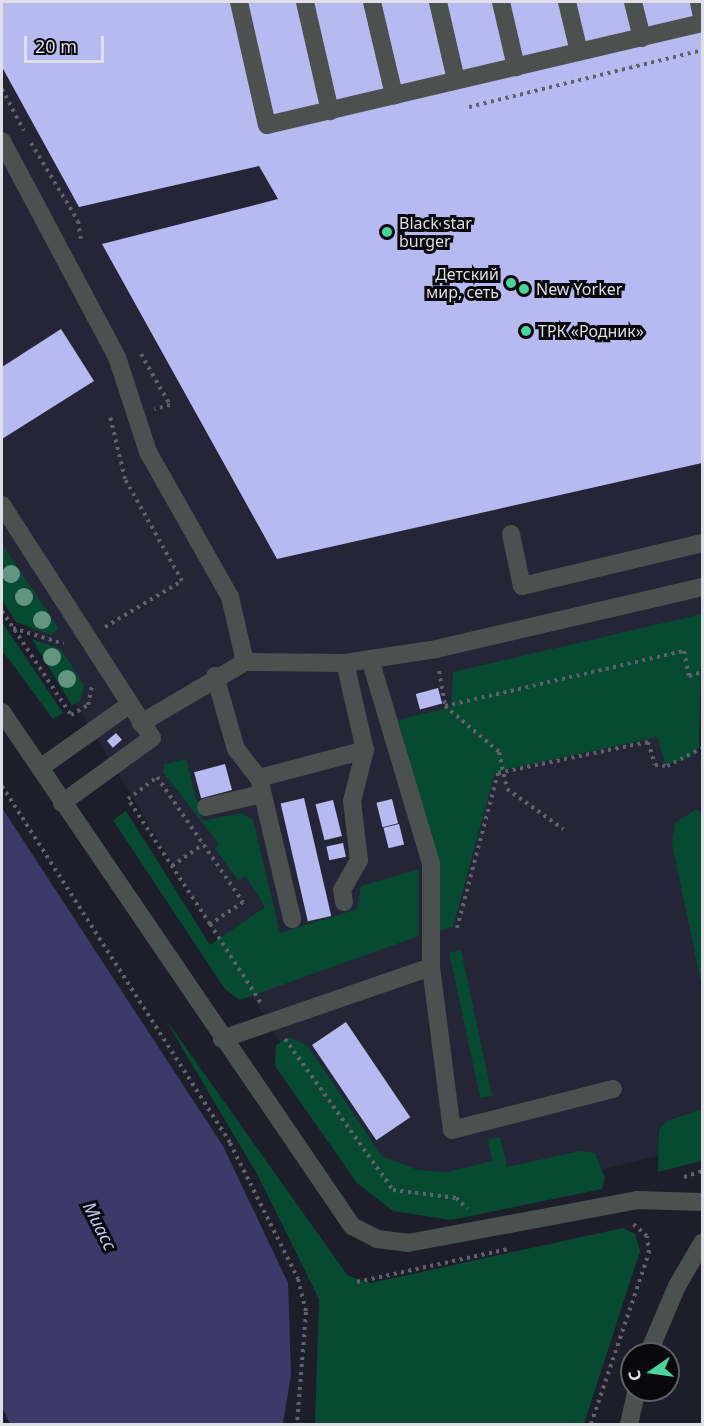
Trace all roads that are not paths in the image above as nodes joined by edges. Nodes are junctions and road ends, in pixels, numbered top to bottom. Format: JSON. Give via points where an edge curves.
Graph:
{"nodes":[{"id":1,"x":239,"y":2,"type":"edge"},
{"id":2,"x":305,"y":2,"type":"edge"},
{"id":3,"x":372,"y":2,"type":"edge"},
{"id":4,"x":438,"y":2,"type":"edge"},
{"id":5,"x":501,"y":2,"type":"edge"},
{"id":6,"x":567,"y":2,"type":"edge"},
{"id":7,"x":633,"y":2,"type":"edge"},
{"id":8,"x":699,"y":2,"type":"edge"},
{"id":9,"x":702,"y":18,"type":"edge"},
{"id":10,"x":702,"y":23,"type":"edge"},
{"id":11,"x":642,"y":38,"type":"junction"},
{"id":12,"x":579,"y":52,"type":"junction"},
{"id":13,"x":516,"y":67,"type":"junction"},
{"id":14,"x":456,"y":80,"type":"junction"},
{"id":15,"x":394,"y":95,"type":"junction"},
{"id":16,"x":330,"y":111,"type":"junction"},
{"id":17,"x":2,"y":141,"type":"edge"},
{"id":18,"x":2,"y":505,"type":"edge"},
{"id":19,"x":516,"y":532,"type":"dead end"},
{"id":20,"x":702,"y":543,"type":"edge"},
{"id":21,"x":702,"y":587,"type":"edge"},
{"id":22,"x":370,"y":659,"type":"junction"},
{"id":23,"x":245,"y":662,"type":"junction"},
{"id":24,"x":345,"y":663,"type":"junction"},
{"id":25,"x":215,"y":676,"type":"junction"},
{"id":26,"x":129,"y":705,"type":"junction"},
{"id":27,"x":2,"y":712,"type":"edge"},
{"id":28,"x":141,"y":723,"type":"junction"},
{"id":29,"x":365,"y":750,"type":"junction"},
{"id":30,"x":40,"y":768,"type":"junction"},
{"id":31,"x":260,"y":786,"type":"junction"},
{"id":32,"x":62,"y":803,"type":"junction"},
{"id":33,"x":206,"y":807,"type":"dead end"},
{"id":34,"x":344,"y":902,"type":"dead end"},
{"id":35,"x":292,"y":919,"type":"dead end"},
{"id":36,"x":431,"y":968,"type":"junction"},
{"id":37,"x":222,"y":1039,"type":"junction"},
{"id":38,"x":613,"y":1089,"type":"dead end"},
{"id":39,"x":702,"y":1202,"type":"edge"},
{"id":40,"x":702,"y":1244,"type":"edge"},
{"id":41,"x":653,"y":1342,"type":"edge"},
{"id":42,"x":634,"y":1402,"type":"edge"},
{"id":43,"x":629,"y":1425,"type":"edge"}],
"edges":[{"from":1,"to":16,"type":"street","via":[[267,125]]},
{"from":2,"to":16,"type":"street"},
{"from":3,"to":15,"type":"street"},
{"from":4,"to":14,"type":"street"},
{"from":5,"to":13,"type":"street"},
{"from":6,"to":12,"type":"street"},
{"from":7,"to":11,"type":"street"},
{"from":8,"to":9,"type":"street"},
{"from":10,"to":11,"type":"street"},
{"from":11,"to":12,"type":"street"},
{"from":12,"to":13,"type":"street"},
{"from":13,"to":14,"type":"street"},
{"from":14,"to":15,"type":"street"},
{"from":15,"to":16,"type":"street"},
{"from":17,"to":23,"type":"street","via":[[117,357],[148,452],[230,597]]},
{"from":18,"to":26,"type":"street"},
{"from":19,"to":20,"type":"street","via":[[522,586]]},
{"from":21,"to":22,"type":"street","via":[[436,649]]},
{"from":22,"to":24,"type":"street"},
{"from":22,"to":36,"type":"street","via":[[431,864]]},
{"from":23,"to":24,"type":"street"},
{"from":23,"to":25,"type":"street"},
{"from":24,"to":29,"type":"street"},
{"from":25,"to":28,"type":"street"},
{"from":25,"to":31,"type":"street","via":[[236,749]]},
{"from":26,"to":28,"type":"street"},
{"from":26,"to":30,"type":"street"},
{"from":27,"to":30,"type":"street"},
{"from":28,"to":32,"type":"street","via":[[152,738]]},
{"from":29,"to":31,"type":"street"},
{"from":29,"to":34,"type":"street","via":[[352,801],[359,860],[342,891]]},
{"from":30,"to":32,"type":"street"},
{"from":31,"to":33,"type":"street"},
{"from":31,"to":35,"type":"street"},
{"from":32,"to":37,"type":"street"},
{"from":36,"to":37,"type":"street"},
{"from":36,"to":38,"type":"street","via":[[452,1130]]},
{"from":37,"to":39,"type":"street","via":[[332,1203],[352,1226],[377,1239],[439,1241],[637,1200]]},
{"from":40,"to":41,"type":"street","via":[[677,1286]]},
{"from":42,"to":43,"type":"street"}]}
